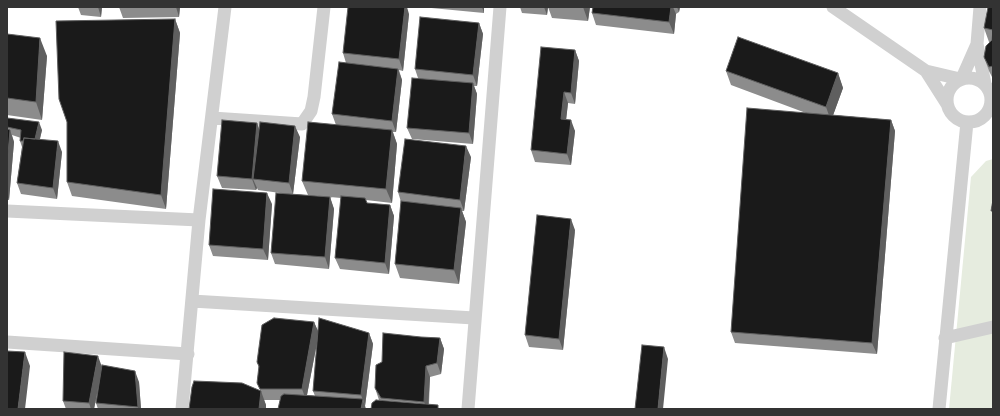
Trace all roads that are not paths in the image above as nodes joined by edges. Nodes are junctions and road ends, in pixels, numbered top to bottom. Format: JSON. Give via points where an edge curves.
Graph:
{"nodes":[{"id":1,"x":225,"y":7,"type":"edge"},
{"id":2,"x":324,"y":7,"type":"edge"},
{"id":3,"x":500,"y":7,"type":"edge"},
{"id":4,"x":833,"y":7,"type":"edge"},
{"id":5,"x":980,"y":7,"type":"edge"},
{"id":6,"x":977,"y":44,"type":"junction"},
{"id":7,"x":926,"y":71,"type":"junction"},
{"id":8,"x":961,"y":79,"type":"junction"},
{"id":9,"x":985,"y":84,"type":"junction"},
{"id":10,"x":947,"y":104,"type":"junction"},
{"id":11,"x":212,"y":118,"type":"junction"},
{"id":12,"x":989,"y":119,"type":"edge"},
{"id":13,"x":967,"y":122,"type":"junction"},
{"id":14,"x":7,"y":211,"type":"edge"},
{"id":15,"x":199,"y":220,"type":"junction"},
{"id":16,"x":192,"y":301,"type":"junction"},
{"id":17,"x":474,"y":318,"type":"junction"},
{"id":18,"x":993,"y":327,"type":"edge"},
{"id":19,"x":945,"y":338,"type":"junction"},
{"id":20,"x":7,"y":342,"type":"edge"},
{"id":21,"x":188,"y":354,"type":"junction"},
{"id":22,"x":182,"y":409,"type":"edge"},
{"id":23,"x":468,"y":409,"type":"edge"},
{"id":24,"x":939,"y":409,"type":"edge"}],
"edges":[{"from":1,"to":11,"type":"street"},
{"from":2,"to":11,"type":"street","via":[[314,97],[311,111],[302,124]]},
{"from":3,"to":17,"type":"street"},
{"from":4,"to":7,"type":"street"},
{"from":5,"to":6,"type":"street"},
{"from":6,"to":8,"type":"street"},
{"from":6,"to":9,"type":"street"},
{"from":7,"to":8,"type":"street"},
{"from":7,"to":10,"type":"street"},
{"from":8,"to":9,"type":"street","via":[[975,78]]},
{"from":8,"to":10,"type":"street","via":[[949,89]]},
{"from":9,"to":12,"type":"street","via":[[992,100]]},
{"from":10,"to":13,"type":"street","via":[[952,115]]},
{"from":11,"to":15,"type":"street"},
{"from":12,"to":13,"type":"street"},
{"from":13,"to":19,"type":"street"},
{"from":14,"to":15,"type":"street"},
{"from":15,"to":16,"type":"street"},
{"from":16,"to":17,"type":"street"},
{"from":16,"to":21,"type":"street"},
{"from":17,"to":23,"type":"street"},
{"from":18,"to":19,"type":"street"},
{"from":19,"to":24,"type":"street"},
{"from":20,"to":21,"type":"street"},
{"from":21,"to":22,"type":"street"}]}
